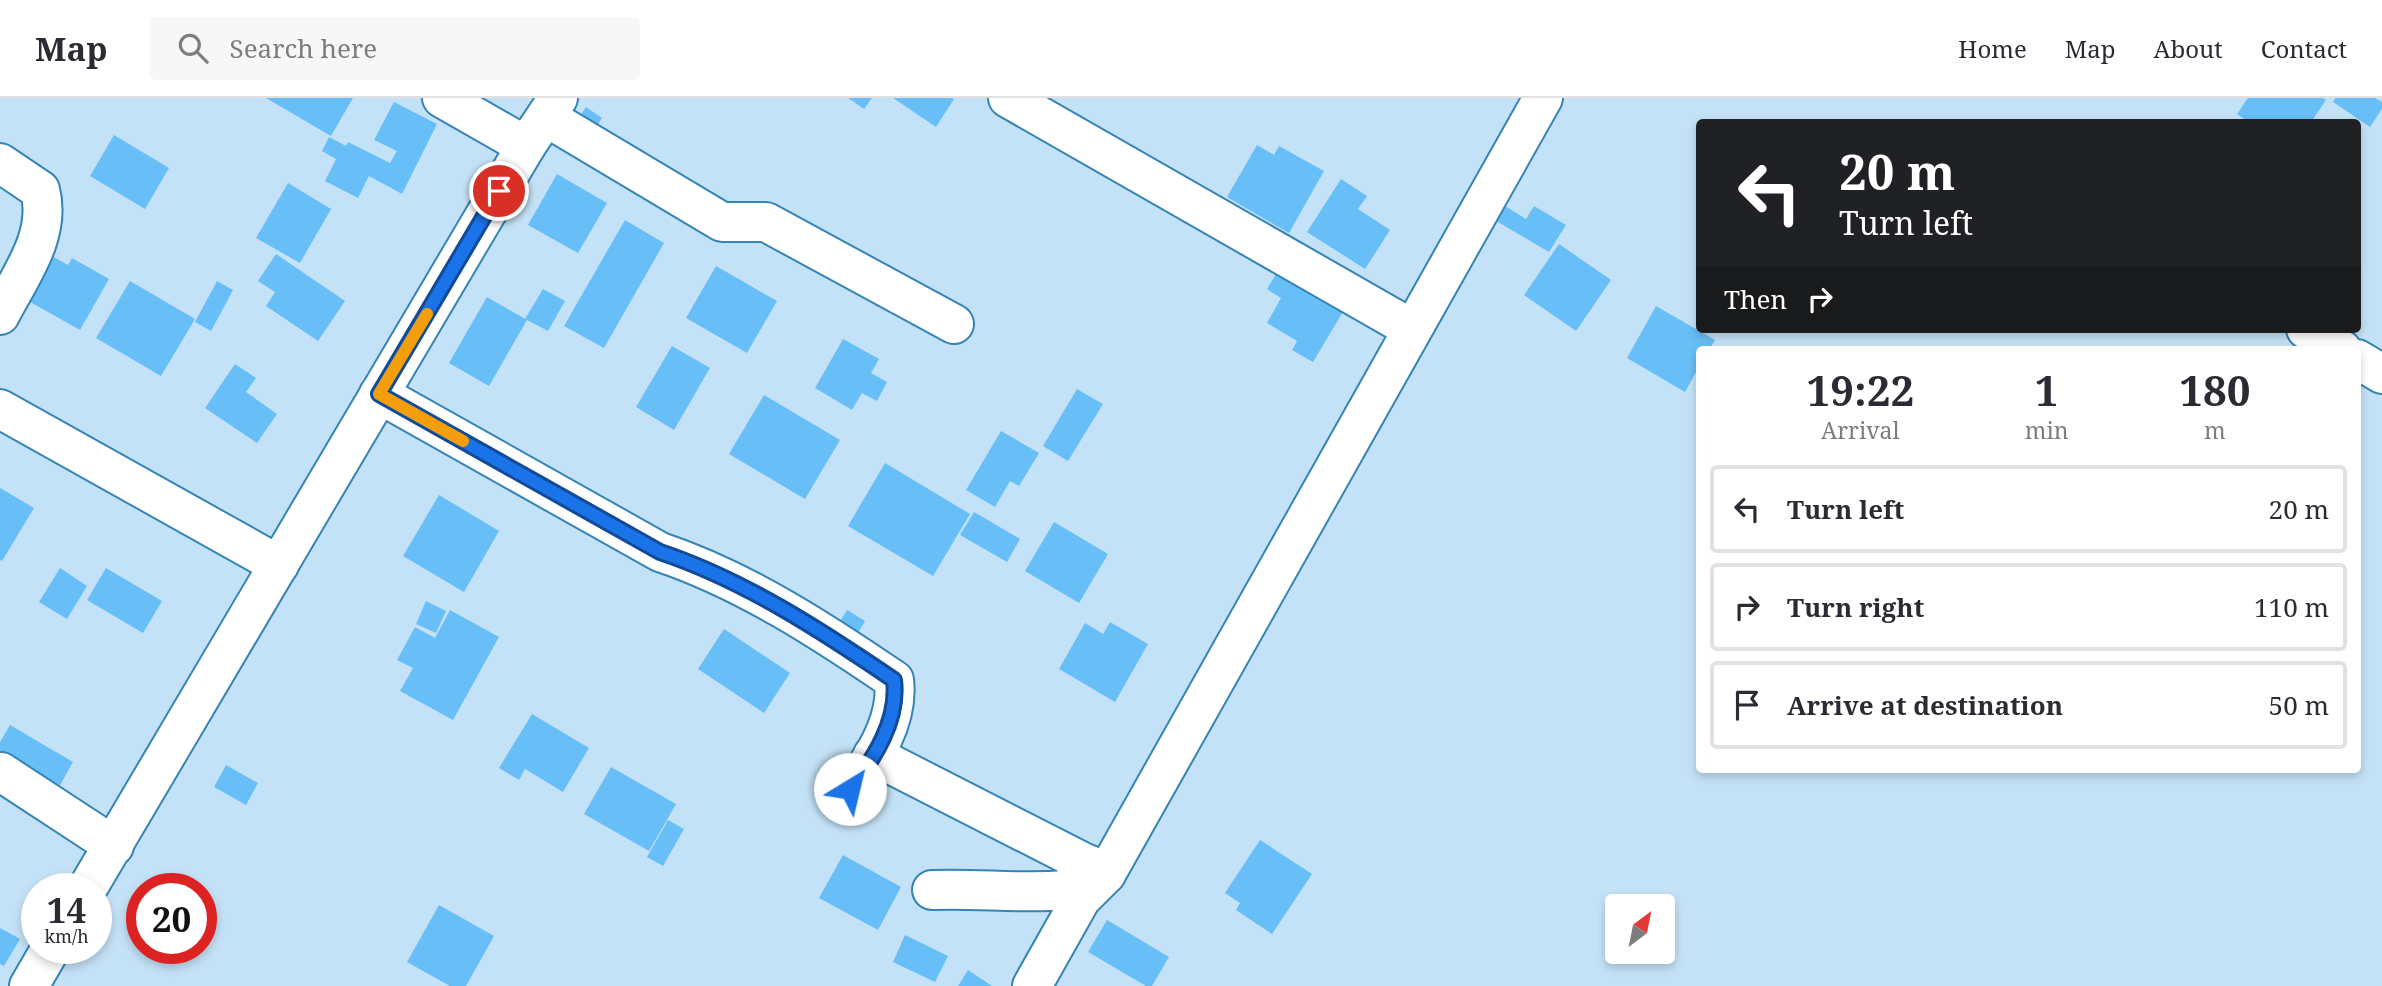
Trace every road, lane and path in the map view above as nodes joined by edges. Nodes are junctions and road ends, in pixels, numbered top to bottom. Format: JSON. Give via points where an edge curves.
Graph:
{"nodes":[{"id":1,"x":442,"y":98,"type":"edge"},
{"id":2,"x":1009,"y":98,"type":"edge"},
{"id":3,"x":1542,"y":98,"type":"edge"},
{"id":4,"x":543,"y":120,"type":"edge"},
{"id":5,"x":0,"y":163,"type":"edge"},
{"id":6,"x":0,"y":315,"type":"edge"},
{"id":7,"x":954,"y":324,"type":"dead end"},
{"id":8,"x":1412,"y":329,"type":"junction"},
{"id":9,"x":2313,"y":333,"type":"edge"},
{"id":10,"x":2335,"y":346,"type":"edge"},
{"id":11,"x":2361,"y":361,"type":"edge"},
{"id":12,"x":2382,"y":374,"type":"edge"},
{"id":13,"x":379,"y":394,"type":"junction"},
{"id":14,"x":0,"y":409,"type":"edge"},
{"id":15,"x":279,"y":565,"type":"junction"},
{"id":16,"x":873,"y":755,"type":"junction"},
{"id":17,"x":1,"y":772,"type":"edge"},
{"id":18,"x":850,"y":789,"type":"dead end"},
{"id":19,"x":114,"y":846,"type":"junction"},
{"id":20,"x":1098,"y":870,"type":"junction"},
{"id":21,"x":98,"y":873,"type":"edge"},
{"id":22,"x":932,"y":890,"type":"dead end"},
{"id":23,"x":42,"y":964,"type":"edge"},
{"id":24,"x":29,"y":986,"type":"edge"},
{"id":25,"x":1032,"y":986,"type":"edge"}],
"edges":[{"from":1,"to":4,"type":"street"},
{"from":2,"to":8,"type":"street"},
{"from":3,"to":8,"type":"street"},
{"from":4,"to":7,"type":"street","via":[[722,222],[766,222]]},
{"from":4,"to":13,"type":"street"},
{"from":5,"to":6,"type":"street","via":[[40,190],[44,206],[38,243]]},
{"from":8,"to":20,"type":"street"},
{"from":9,"to":10,"type":"street"},
{"from":11,"to":12,"type":"street"},
{"from":13,"to":15,"type":"street"},
{"from":13,"to":16,"type":"street","via":[[660,552],[690,562],[794,616],[894,680],[896,699]]},
{"from":14,"to":15,"type":"street"},
{"from":15,"to":19,"type":"street"},
{"from":16,"to":18,"type":"street"},
{"from":16,"to":20,"type":"street"},
{"from":17,"to":19,"type":"street"},
{"from":19,"to":21,"type":"street"},
{"from":20,"to":22,"type":"street","via":[[1066,890],[1026,894]]},
{"from":20,"to":25,"type":"street"},
{"from":23,"to":24,"type":"street"}]}
